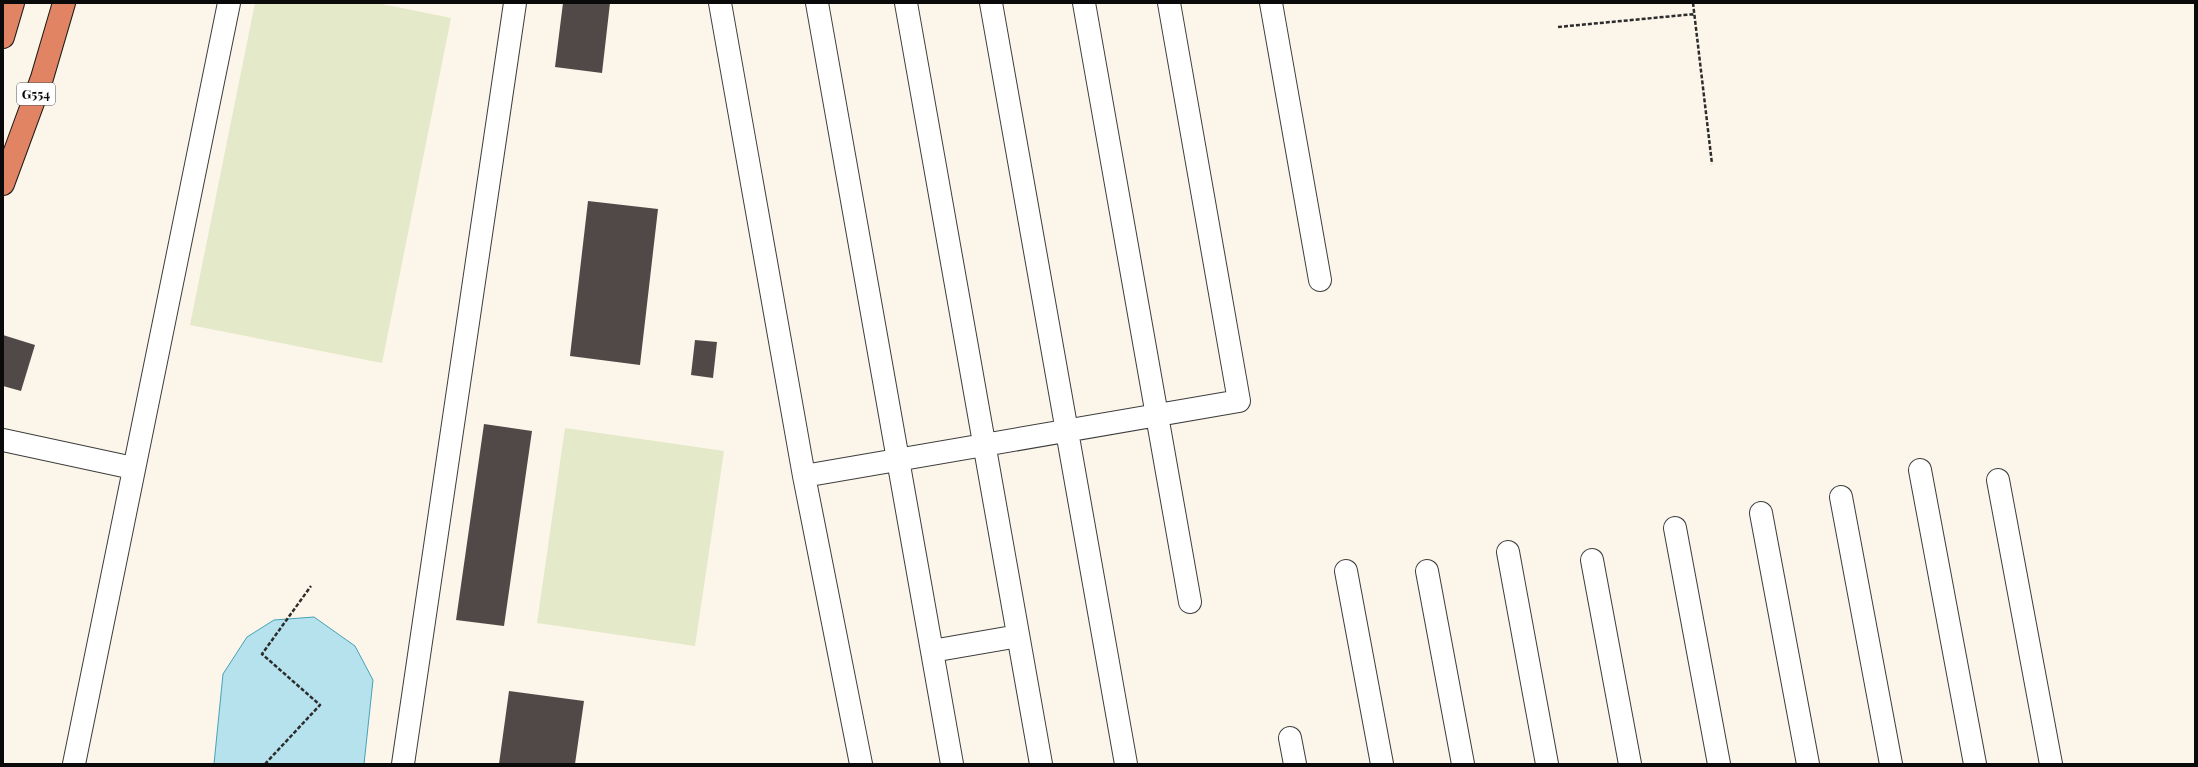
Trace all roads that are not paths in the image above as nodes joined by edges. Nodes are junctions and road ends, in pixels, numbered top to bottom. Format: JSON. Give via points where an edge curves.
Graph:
{"nodes":[{"id":1,"x":13,"y":3,"type":"edge"},
{"id":2,"x":64,"y":3,"type":"edge"},
{"id":3,"x":229,"y":3,"type":"edge"},
{"id":4,"x":514,"y":3,"type":"edge"},
{"id":5,"x":721,"y":3,"type":"edge"},
{"id":6,"x":817,"y":3,"type":"edge"},
{"id":7,"x":906,"y":3,"type":"edge"},
{"id":8,"x":991,"y":3,"type":"edge"},
{"id":9,"x":1084,"y":3,"type":"edge"},
{"id":10,"x":1169,"y":3,"type":"edge"},
{"id":11,"x":1271,"y":3,"type":"edge"},
{"id":12,"x":3,"y":37,"type":"edge"},
{"id":13,"x":3,"y":184,"type":"edge"},
{"id":14,"x":1320,"y":280,"type":"dead end"},
{"id":15,"x":1157,"y":415,"type":"junction"},
{"id":16,"x":1067,"y":431,"type":"junction"},
{"id":17,"x":3,"y":440,"type":"edge"},
{"id":18,"x":984,"y":445,"type":"junction"},
{"id":19,"x":898,"y":460,"type":"junction"},
{"id":20,"x":133,"y":468,"type":"junction"},
{"id":21,"x":1920,"y":470,"type":"dead end"},
{"id":22,"x":804,"y":476,"type":"junction"},
{"id":23,"x":1998,"y":480,"type":"dead end"},
{"id":24,"x":1841,"y":496,"type":"dead end"},
{"id":25,"x":1762,"y":513,"type":"dead end"},
{"id":26,"x":1675,"y":528,"type":"dead end"},
{"id":27,"x":1508,"y":552,"type":"dead end"},
{"id":28,"x":1592,"y":560,"type":"dead end"},
{"id":29,"x":1346,"y":571,"type":"dead end"},
{"id":30,"x":1427,"y":571,"type":"dead end"},
{"id":31,"x":1190,"y":602,"type":"dead end"},
{"id":32,"x":1018,"y":636,"type":"junction"},
{"id":33,"x":932,"y":651,"type":"junction"},
{"id":34,"x":1290,"y":738,"type":"dead end"},
{"id":35,"x":74,"y":764,"type":"edge"},
{"id":36,"x":403,"y":764,"type":"edge"},
{"id":37,"x":861,"y":764,"type":"edge"},
{"id":38,"x":952,"y":764,"type":"edge"},
{"id":39,"x":1041,"y":764,"type":"edge"},
{"id":40,"x":1126,"y":764,"type":"edge"},
{"id":41,"x":1295,"y":764,"type":"edge"},
{"id":42,"x":1382,"y":764,"type":"edge"},
{"id":43,"x":1463,"y":764,"type":"edge"},
{"id":44,"x":1547,"y":764,"type":"edge"},
{"id":45,"x":1630,"y":764,"type":"edge"},
{"id":46,"x":1719,"y":764,"type":"edge"},
{"id":47,"x":1808,"y":764,"type":"edge"},
{"id":48,"x":1890,"y":764,"type":"edge"},
{"id":49,"x":1975,"y":764,"type":"edge"},
{"id":50,"x":2050,"y":764,"type":"edge"}],
"edges":[{"from":1,"to":12,"type":"highway"},
{"from":2,"to":13,"type":"highway","number":"G554","via":[[39,85]]},
{"from":3,"to":20,"type":"street"},
{"from":4,"to":36,"type":"street"},
{"from":5,"to":22,"type":"street"},
{"from":6,"to":19,"type":"street"},
{"from":7,"to":18,"type":"street"},
{"from":8,"to":16,"type":"street"},
{"from":9,"to":15,"type":"street"},
{"from":10,"to":15,"type":"street","via":[[1240,401]]},
{"from":11,"to":14,"type":"street"},
{"from":15,"to":16,"type":"street"},
{"from":15,"to":31,"type":"street"},
{"from":16,"to":18,"type":"street"},
{"from":16,"to":40,"type":"street"},
{"from":17,"to":20,"type":"street"},
{"from":18,"to":19,"type":"street"},
{"from":18,"to":32,"type":"street"},
{"from":19,"to":22,"type":"street"},
{"from":19,"to":33,"type":"street"},
{"from":20,"to":35,"type":"street"},
{"from":21,"to":49,"type":"street"},
{"from":22,"to":37,"type":"street"},
{"from":23,"to":50,"type":"street"},
{"from":24,"to":48,"type":"street"},
{"from":25,"to":47,"type":"street"},
{"from":26,"to":46,"type":"street"},
{"from":27,"to":44,"type":"street"},
{"from":28,"to":45,"type":"street"},
{"from":29,"to":42,"type":"street"},
{"from":30,"to":43,"type":"street"},
{"from":32,"to":33,"type":"street"},
{"from":32,"to":39,"type":"street"},
{"from":33,"to":38,"type":"street"},
{"from":34,"to":41,"type":"street"}]}
